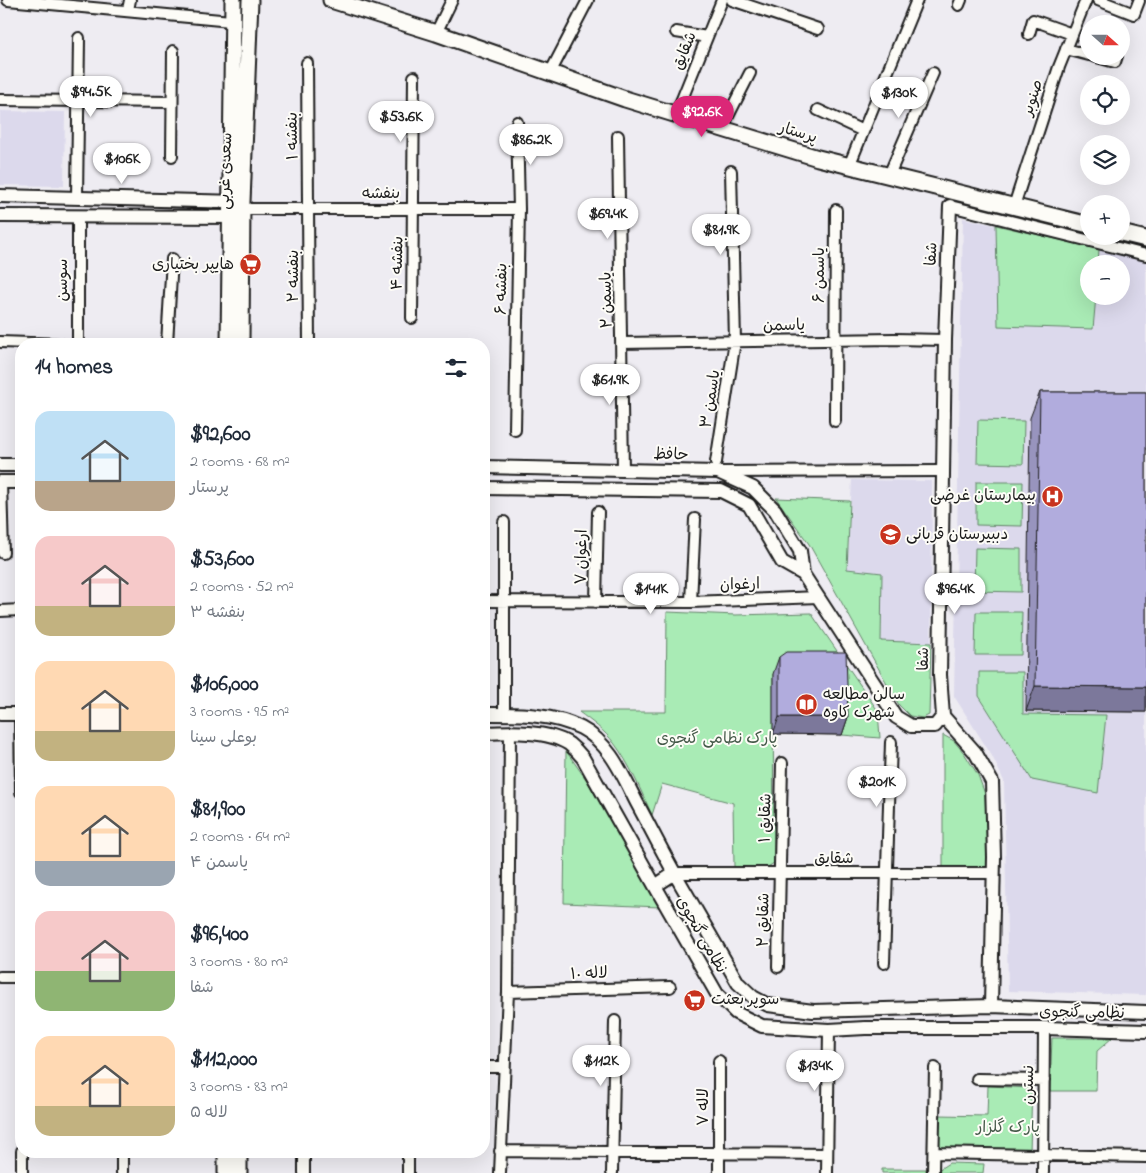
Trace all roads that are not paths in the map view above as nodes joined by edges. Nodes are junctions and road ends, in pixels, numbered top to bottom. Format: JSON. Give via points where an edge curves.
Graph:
{"nodes":[{"id":1,"x":8,"y":0,"type":"edge"},
{"id":2,"x":233,"y":0,"type":"edge"},
{"id":3,"x":250,"y":0,"type":"edge"},
{"id":4,"x":331,"y":0,"type":"edge"},
{"id":5,"x":452,"y":0,"type":"edge"},
{"id":6,"x":588,"y":0,"type":"edge"},
{"id":7,"x":722,"y":0,"type":"edge"},
{"id":8,"x":732,"y":0,"type":"edge"},
{"id":9,"x":917,"y":0,"type":"edge"},
{"id":10,"x":1086,"y":0,"type":"edge"},
{"id":11,"x":1098,"y":0,"type":"edge"},
{"id":12,"x":28,"y":1,"type":"edge"},
{"id":13,"x":1139,"y":1,"type":"edge"},
{"id":14,"x":747,"y":2,"type":"edge"},
{"id":15,"x":129,"y":5,"type":"edge"},
{"id":16,"x":231,"y":21,"type":"junction"},
{"id":17,"x":818,"y":29,"type":"dead end"},
{"id":18,"x":676,"y":32,"type":"dead end"},
{"id":19,"x":436,"y":33,"type":"junction"},
{"id":20,"x":1029,"y":34,"type":"dead end"},
{"id":21,"x":1072,"y":34,"type":"junction"},
{"id":22,"x":707,"y":37,"type":"junction"},
{"id":23,"x":79,"y":38,"type":"dead end"},
{"id":24,"x":1066,"y":49,"type":"junction"},
{"id":25,"x":173,"y":51,"type":"dead end"},
{"id":26,"x":1080,"y":53,"type":"edge"},
{"id":27,"x":307,"y":63,"type":"dead end"},
{"id":28,"x":550,"y":73,"type":"junction"},
{"id":29,"x":750,"y":73,"type":"dead end"},
{"id":30,"x":933,"y":73,"type":"dead end"},
{"id":31,"x":414,"y":77,"type":"dead end"},
{"id":32,"x":0,"y":100,"type":"edge"},
{"id":33,"x":78,"y":101,"type":"junction"},
{"id":34,"x":172,"y":102,"type":"junction"},
{"id":35,"x":818,"y":110,"type":"dead end"},
{"id":36,"x":676,"y":114,"type":"junction"},
{"id":37,"x":517,"y":122,"type":"dead end"},
{"id":38,"x":722,"y":128,"type":"junction"},
{"id":39,"x":863,"y":131,"type":"junction"},
{"id":40,"x":618,"y":136,"type":"dead end"},
{"id":41,"x":172,"y":156,"type":"dead end"},
{"id":42,"x":849,"y":166,"type":"junction"},
{"id":43,"x":731,"y":171,"type":"dead end"},
{"id":44,"x":889,"y":176,"type":"junction"},
{"id":45,"x":0,"y":196,"type":"edge"},
{"id":46,"x":77,"y":198,"type":"junction"},
{"id":47,"x":950,"y":206,"type":"joint"},
{"id":48,"x":1014,"y":206,"type":"junction"},
{"id":49,"x":237,"y":209,"type":"junction"},
{"id":50,"x":310,"y":209,"type":"junction"},
{"id":51,"x":414,"y":209,"type":"junction"},
{"id":52,"x":519,"y":209,"type":"junction"},
{"id":53,"x":836,"y":210,"type":"dead end"},
{"id":54,"x":0,"y":216,"type":"edge"},
{"id":55,"x":78,"y":216,"type":"junction"},
{"id":56,"x":1080,"y":223,"type":"edge"},
{"id":57,"x":1130,"y":235,"type":"edge"},
{"id":58,"x":1146,"y":239,"type":"edge"},
{"id":59,"x":1146,"y":255,"type":"edge"},
{"id":60,"x":172,"y":259,"type":"dead end"},
{"id":61,"x":412,"y":318,"type":"dead end"},
{"id":62,"x":78,"y":338,"type":"edge"},
{"id":63,"x":167,"y":338,"type":"edge"},
{"id":64,"x":229,"y":338,"type":"edge"},
{"id":65,"x":241,"y":338,"type":"edge"},
{"id":66,"x":309,"y":338,"type":"edge"},
{"id":67,"x":835,"y":340,"type":"junction"},
{"id":68,"x":945,"y":340,"type":"junction"},
{"id":69,"x":735,"y":341,"type":"junction"},
{"id":70,"x":0,"y":342,"type":"edge"},
{"id":71,"x":15,"y":342,"type":"edge"},
{"id":72,"x":622,"y":343,"type":"junction"},
{"id":73,"x":835,"y":421,"type":"dead end"},
{"id":74,"x":514,"y":430,"type":"dead end"},
{"id":75,"x":0,"y":465,"type":"edge"},
{"id":76,"x":15,"y":465,"type":"edge"},
{"id":77,"x":490,"y":466,"type":"edge"},
{"id":78,"x":717,"y":467,"type":"junction"},
{"id":79,"x":623,"y":470,"type":"junction"},
{"id":80,"x":943,"y":470,"type":"junction"},
{"id":81,"x":0,"y":482,"type":"edge"},
{"id":82,"x":15,"y":482,"type":"edge"},
{"id":83,"x":490,"y":488,"type":"edge"},
{"id":84,"x":626,"y":490,"type":"junction"},
{"id":85,"x":598,"y":512,"type":"dead end"},
{"id":86,"x":695,"y":519,"type":"dead end"},
{"id":87,"x":504,"y":522,"type":"dead end"},
{"id":88,"x":3,"y":553,"type":"dead end"},
{"id":89,"x":803,"y":574,"type":"junction"},
{"id":90,"x":818,"y":597,"type":"junction"},
{"id":91,"x":490,"y":601,"type":"edge"},
{"id":92,"x":504,"y":601,"type":"junction"},
{"id":93,"x":596,"y":602,"type":"junction"},
{"id":94,"x":691,"y":602,"type":"junction"},
{"id":95,"x":15,"y":610,"type":"edge"},
{"id":96,"x":0,"y":611,"type":"edge"},
{"id":97,"x":0,"y":714,"type":"edge"},
{"id":98,"x":15,"y":714,"type":"edge"},
{"id":99,"x":490,"y":714,"type":"edge"},
{"id":100,"x":504,"y":714,"type":"junction"},
{"id":101,"x":944,"y":716,"type":"junction"},
{"id":102,"x":510,"y":732,"type":"junction"},
{"id":103,"x":490,"y":733,"type":"edge"},
{"id":104,"x":891,"y":742,"type":"dead end"},
{"id":105,"x":782,"y":763,"type":"dead end"},
{"id":106,"x":675,"y":873,"type":"junction"},
{"id":107,"x":994,"y":873,"type":"junction"},
{"id":108,"x":780,"y":874,"type":"junction"},
{"id":109,"x":888,"y":874,"type":"junction"},
{"id":110,"x":654,"y":886,"type":"junction"},
{"id":111,"x":884,"y":963,"type":"dead end"},
{"id":112,"x":778,"y":967,"type":"dead end"},
{"id":113,"x":15,"y":977,"type":"edge"},
{"id":114,"x":0,"y":978,"type":"edge"},
{"id":115,"x":670,"y":987,"type":"dead end"},
{"id":116,"x":508,"y":992,"type":"junction"},
{"id":117,"x":990,"y":1006,"type":"junction"},
{"id":118,"x":903,"y":1009,"type":"junction"},
{"id":119,"x":1109,"y":1011,"type":"junction"},
{"id":120,"x":1146,"y":1012,"type":"edge"},
{"id":121,"x":615,"y":1021,"type":"dead end"},
{"id":122,"x":904,"y":1028,"type":"junction"},
{"id":123,"x":1044,"y":1028,"type":"junction"},
{"id":124,"x":829,"y":1030,"type":"junction"},
{"id":125,"x":1108,"y":1030,"type":"junction"},
{"id":126,"x":1146,"y":1031,"type":"edge"},
{"id":127,"x":719,"y":1061,"type":"dead end"},
{"id":128,"x":490,"y":1067,"type":"edge"},
{"id":129,"x":504,"y":1067,"type":"junction"},
{"id":130,"x":935,"y":1068,"type":"dead end"},
{"id":131,"x":977,"y":1079,"type":"dead end"},
{"id":132,"x":1044,"y":1080,"type":"junction"},
{"id":133,"x":500,"y":1151,"type":"junction"},
{"id":134,"x":613,"y":1152,"type":"junction"},
{"id":135,"x":720,"y":1153,"type":"junction"},
{"id":136,"x":934,"y":1153,"type":"junction"},
{"id":137,"x":827,"y":1154,"type":"junction"},
{"id":138,"x":1043,"y":1155,"type":"junction"},
{"id":139,"x":1146,"y":1157,"type":"edge"},
{"id":140,"x":22,"y":1158,"type":"edge"},
{"id":141,"x":122,"y":1158,"type":"edge"},
{"id":142,"x":226,"y":1158,"type":"edge"},
{"id":143,"x":239,"y":1158,"type":"edge"},
{"id":144,"x":304,"y":1158,"type":"edge"},
{"id":145,"x":408,"y":1158,"type":"edge"},
{"id":146,"x":22,"y":1173,"type":"edge"},
{"id":147,"x":122,"y":1173,"type":"edge"},
{"id":148,"x":226,"y":1173,"type":"edge"},
{"id":149,"x":239,"y":1173,"type":"edge"},
{"id":150,"x":304,"y":1173,"type":"edge"},
{"id":151,"x":408,"y":1173,"type":"edge"},
{"id":152,"x":500,"y":1173,"type":"edge"},
{"id":153,"x":612,"y":1173,"type":"edge"},
{"id":154,"x":719,"y":1173,"type":"edge"},
{"id":155,"x":826,"y":1173,"type":"edge"},
{"id":156,"x":933,"y":1173,"type":"edge"},
{"id":157,"x":1043,"y":1173,"type":"edge"}],
"edges":[{"from":1,"to":12,"type":"street"},
{"from":2,"to":16,"type":"main road","name":"سعدی غربی"},
{"from":3,"to":49,"type":"main road","name":"سعدی غربی"},
{"from":4,"to":19,"type":"main road","name":"پرستار"},
{"from":5,"to":19,"type":"street"},
{"from":6,"to":28,"type":"street"},
{"from":7,"to":22,"type":"street","name":"شقایق"},
{"from":8,"to":14,"type":"street"},
{"from":9,"to":39,"type":"street"},
{"from":10,"to":21,"type":"street","name":"صنوبر"},
{"from":11,"to":13,"type":"street","via":[[1134,14]]},
{"from":12,"to":15,"type":"street"},
{"from":14,"to":17,"type":"street"},
{"from":15,"to":16,"type":"street"},
{"from":16,"to":49,"type":"main road","name":"سعدی غربی"},
{"from":18,"to":22,"type":"street"},
{"from":19,"to":28,"type":"main road","name":"پرستار"},
{"from":20,"to":21,"type":"street","via":[[1033,20]]},
{"from":21,"to":24,"type":"street","name":"صنوبر"},
{"from":22,"to":36,"type":"street","name":"شقایق"},
{"from":23,"to":33,"type":"street"},
{"from":24,"to":26,"type":"street"},
{"from":24,"to":48,"type":"street","name":"صنوبر"},
{"from":25,"to":34,"type":"street"},
{"from":27,"to":50,"type":"street","name":"بنفشه ۱"},
{"from":28,"to":36,"type":"main road","name":"پرستار"},
{"from":29,"to":38,"type":"street"},
{"from":30,"to":44,"type":"street"},
{"from":31,"to":51,"type":"street","name":"بنفشه ۴"},
{"from":32,"to":33,"type":"street"},
{"from":33,"to":34,"type":"street"},
{"from":33,"to":46,"type":"street"},
{"from":34,"to":41,"type":"street"},
{"from":35,"to":39,"type":"street"},
{"from":36,"to":38,"type":"main road","name":"پرستار"},
{"from":37,"to":52,"type":"street","name":"بنفشه ۶"},
{"from":38,"to":42,"type":"main road","name":"پرستار"},
{"from":39,"to":42,"type":"street"},
{"from":40,"to":72,"type":"street","name":"یاسمن ۲"},
{"from":42,"to":44,"type":"main road","name":"پرستار"},
{"from":43,"to":69,"type":"street","name":"یاسمن ۳"},
{"from":44,"to":48,"type":"main road","name":"پرستار"},
{"from":45,"to":46,"type":"street"},
{"from":46,"to":49,"type":"street"},
{"from":46,"to":55,"type":"street"},
{"from":47,"to":59,"type":"street"},
{"from":47,"to":68,"type":"street","name":"شفا"},
{"from":48,"to":56,"type":"main road","name":"پرستار"},
{"from":49,"to":50,"type":"street","name":"بنفشه"},
{"from":49,"to":55,"type":"street"},
{"from":49,"to":64,"type":"main road","name":"سعدی غربی"},
{"from":49,"to":65,"type":"main road","name":"سعدی غربی"},
{"from":50,"to":51,"type":"street","name":"بنفشه"},
{"from":50,"to":66,"type":"street","name":"بنفشه ۲"},
{"from":51,"to":52,"type":"street","name":"بنفشه"},
{"from":51,"to":61,"type":"street","name":"بنفشه ۴"},
{"from":52,"to":74,"type":"street","name":"بنفشه ۶"},
{"from":53,"to":67,"type":"street","name":"یاسمن ۶"},
{"from":54,"to":55,"type":"street"},
{"from":55,"to":62,"type":"street","name":"سوسن"},
{"from":57,"to":58,"type":"main road"},
{"from":60,"to":63,"type":"street"},
{"from":67,"to":68,"type":"street","name":"یاسمن"},
{"from":67,"to":69,"type":"street","name":"یاسمن"},
{"from":67,"to":73,"type":"street","name":"یاسمن ۶"},
{"from":68,"to":80,"type":"street","name":"شفا"},
{"from":69,"to":72,"type":"street","name":"یاسمن"},
{"from":69,"to":78,"type":"street","name":"یاسمن ۳"},
{"from":70,"to":71,"type":"street"},
{"from":72,"to":79,"type":"street","name":"یاسمن ۲"},
{"from":75,"to":76,"type":"street"},
{"from":77,"to":79,"type":"street","name":"حافظ"},
{"from":78,"to":79,"type":"street","name":"حافظ"},
{"from":78,"to":80,"type":"street"},
{"from":78,"to":89,"type":"street","name":"حافظ","via":[[753,488],[776,510],[800,551]]},
{"from":79,"to":84,"type":"street"},
{"from":80,"to":101,"type":"street","name":"شفا","via":[[940,675]]},
{"from":81,"to":82,"type":"street"},
{"from":81,"to":88,"type":"street"},
{"from":83,"to":84,"type":"street","name":"حافظ"},
{"from":84,"to":89,"type":"street","name":"حافظ","via":[[721,491],[749,505],[782,562]]},
{"from":85,"to":93,"type":"street","name":"ارغوان ۷"},
{"from":86,"to":94,"type":"street"},
{"from":87,"to":92,"type":"street"},
{"from":89,"to":90,"type":"street","name":"حافظ"},
{"from":90,"to":94,"type":"street","name":"ارغوان"},
{"from":90,"to":101,"type":"street","name":"حافظ","via":[[896,717],[911,726],[935,726]]},
{"from":91,"to":92,"type":"street","name":"ارغوان"},
{"from":92,"to":93,"type":"street","name":"ارغوان"},
{"from":92,"to":100,"type":"street"},
{"from":93,"to":94,"type":"street","name":"ارغوان"},
{"from":95,"to":96,"type":"street"},
{"from":97,"to":98,"type":"street"},
{"from":99,"to":100,"type":"street","name":"نظامی گنجوی"},
{"from":100,"to":106,"type":"street","name":"نظامی گنجوی","via":[[562,721],[582,728],[598,740],[620,770]]},
{"from":101,"to":107,"type":"street","via":[[975,752],[992,782]]},
{"from":102,"to":103,"type":"street","name":"نظامی گنجوی"},
{"from":102,"to":110,"type":"street","name":"نظامی گنجوی","via":[[548,735],[568,744],[583,758]]},
{"from":102,"to":116,"type":"street"},
{"from":104,"to":109,"type":"street"},
{"from":105,"to":108,"type":"street","name":"شقایق ۱"},
{"from":106,"to":108,"type":"street","name":"شقایق"},
{"from":106,"to":110,"type":"street"},
{"from":106,"to":118,"type":"street","name":"نظامی گنجوی","via":[[738,983],[752,997],[768,1005],[813,1011]]},
{"from":107,"to":109,"type":"street","name":"شقایق"},
{"from":107,"to":117,"type":"street"},
{"from":108,"to":109,"type":"street","name":"شقایق"},
{"from":108,"to":112,"type":"street","name":"شقایق ۲"},
{"from":109,"to":111,"type":"street"},
{"from":110,"to":124,"type":"street","name":"نظامی گنجوی","via":[[717,994],[736,1013],[762,1026]]},
{"from":113,"to":114,"type":"street"},
{"from":115,"to":116,"type":"street","name":"لاله ۱۰"},
{"from":116,"to":129,"type":"street"},
{"from":117,"to":118,"type":"street","name":"نظامی گنجوی"},
{"from":117,"to":119,"type":"street","name":"نظامی گنجوی"},
{"from":118,"to":122,"type":"street"},
{"from":119,"to":120,"type":"street","name":"نظامی گنجوی"},
{"from":119,"to":125,"type":"street"},
{"from":121,"to":134,"type":"street"},
{"from":122,"to":123,"type":"street","name":"نظامی گنجوی"},
{"from":122,"to":124,"type":"street","name":"نظامی گنجوی"},
{"from":123,"to":125,"type":"street","name":"نظامی گنجوی"},
{"from":123,"to":132,"type":"street","name":"نسترن"},
{"from":124,"to":137,"type":"street"},
{"from":125,"to":126,"type":"street","name":"نظامی گنجوی"},
{"from":127,"to":135,"type":"street","name":"لاله ۷"},
{"from":128,"to":129,"type":"street"},
{"from":129,"to":133,"type":"street"},
{"from":130,"to":136,"type":"street"},
{"from":131,"to":132,"type":"street"},
{"from":132,"to":138,"type":"street","name":"نسترن"},
{"from":133,"to":134,"type":"street"},
{"from":133,"to":152,"type":"street"},
{"from":134,"to":135,"type":"street"},
{"from":134,"to":153,"type":"street"},
{"from":135,"to":137,"type":"street"},
{"from":135,"to":154,"type":"street","name":"لاله ۷"},
{"from":136,"to":138,"type":"street"},
{"from":136,"to":156,"type":"street"},
{"from":137,"to":155,"type":"street"},
{"from":138,"to":139,"type":"street"},
{"from":138,"to":157,"type":"street","name":"نسترن"},
{"from":140,"to":146,"type":"street"},
{"from":141,"to":147,"type":"street"},
{"from":142,"to":148,"type":"main road"},
{"from":143,"to":149,"type":"main road"},
{"from":144,"to":150,"type":"street"},
{"from":145,"to":151,"type":"street"}]}
